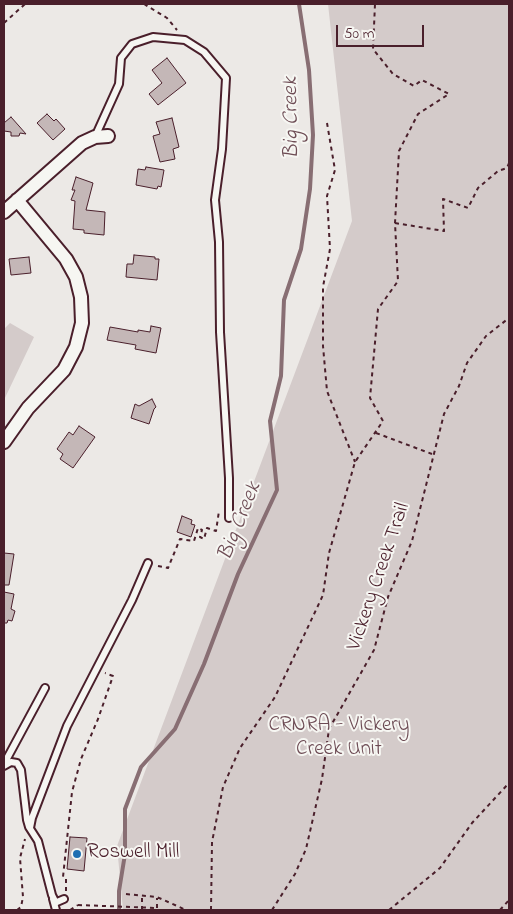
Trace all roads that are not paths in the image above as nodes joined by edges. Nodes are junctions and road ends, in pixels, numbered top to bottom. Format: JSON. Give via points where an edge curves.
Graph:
{"nodes":[{"id":1,"x":108,"y":136,"type":"dead end"},
{"id":2,"x":95,"y":137,"type":"junction"},
{"id":3,"x":17,"y":200,"type":"junction"},
{"id":4,"x":4,"y":212,"type":"edge"},
{"id":5,"x":4,"y":442,"type":"edge"},
{"id":6,"x":229,"y":515,"type":"road end"},
{"id":7,"x":148,"y":563,"type":"road end"},
{"id":8,"x":45,"y":688,"type":"dead end"},
{"id":9,"x":4,"y":765,"type":"edge"},
{"id":10,"x":30,"y":828,"type":"junction"},
{"id":11,"x":52,"y":895,"type":"junction"},
{"id":12,"x":64,"y":898,"type":"road end"},
{"id":13,"x":56,"y":910,"type":"edge"}],
"edges":[{"from":1,"to":2,"type":"street"},
{"from":2,"to":3,"type":"street","via":[[82,143]]},
{"from":2,"to":6,"type":"lane","via":[[119,84],[121,58],[132,44],[153,37],[185,40],[204,52],[226,78],[215,200]]},
{"from":3,"to":4,"type":"street"},
{"from":3,"to":5,"type":"street","via":[[66,259],[76,277],[82,323],[76,347],[64,370],[28,408]]},
{"from":7,"to":10,"type":"lane","via":[[67,726]]},
{"from":8,"to":9,"type":"lane"},
{"from":9,"to":10,"type":"lane","via":[[17,763],[21,770]]},
{"from":10,"to":11,"type":"lane","via":[[38,841]]},
{"from":11,"to":12,"type":"lane","via":[[57,902]]},
{"from":11,"to":13,"type":"lane"}]}
